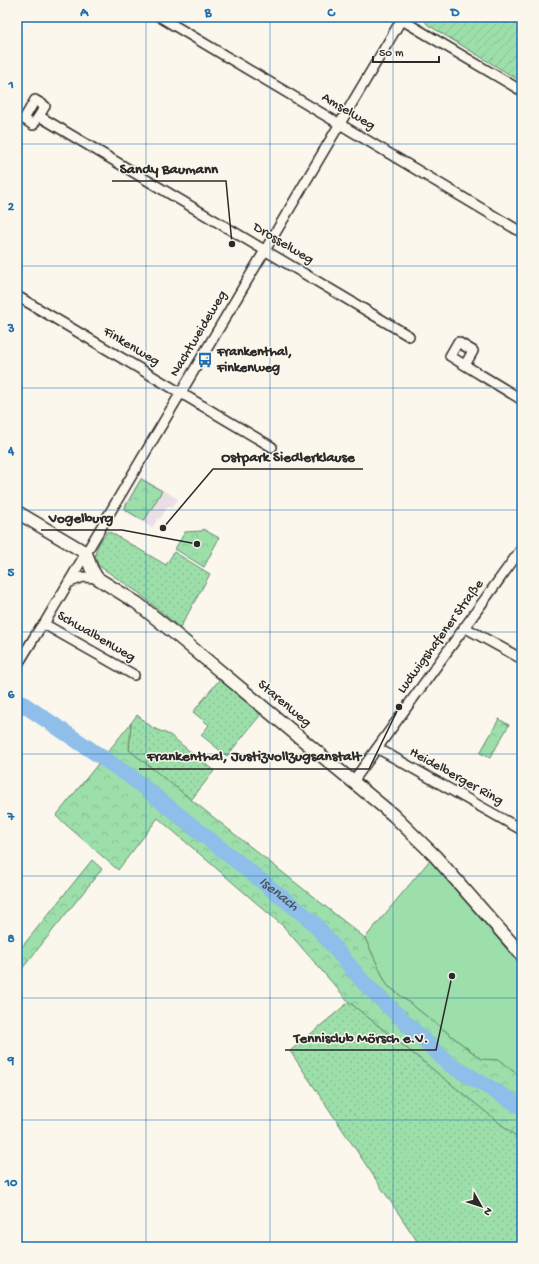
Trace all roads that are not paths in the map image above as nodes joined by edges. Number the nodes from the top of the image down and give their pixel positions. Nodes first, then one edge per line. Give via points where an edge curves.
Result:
1 (160, 17) edge
2 (402, 18) edge
3 (522, 91) edge
4 (39, 116) dead end
5 (340, 124) junction
6 (520, 232) dead end
7 (265, 250) junction
8 (17, 296) edge
9 (409, 336) dead end
10 (464, 365) dead end
11 (180, 393) junction
12 (522, 400) edge
13 (272, 447) dead end
14 (17, 512) edge
15 (522, 548) edge
16 (86, 553) junction
17 (97, 578) junction
18 (68, 583) junction
19 (44, 624) junction
20 (464, 627) junction
21 (522, 660) edge
22 (18, 664) edge
23 (134, 675) dead end
24 (377, 748) junction
25 (354, 780) junction
26 (522, 830) edge
27 (522, 955) edge

1 - 5 street, Amselweg
2 - 3 street
2 - 5 street, Nachtweideweg
4 - 7 street, Drosselweg
5 - 6 street, Amselweg
5 - 7 street, Nachtweideweg
7 - 9 street, Drosselweg
7 - 11 street, Nachtweideweg
8 - 11 street, Finkenweg
10 - 12 street
11 - 13 street, Finkenweg
11 - 16 street, Nachtweideweg
14 - 16 street
15 - 20 street, Ludwigshafener Straße
16 - 17 street
16 - 18 street, Nachtweideweg
17 - 18 street via 83,577
17 - 25 street, Starenweg via 149,612
18 - 19 street, Nachtweideweg
19 - 22 street, Nachtweideweg
19 - 23 street, Schwalbenweg
20 - 21 street
20 - 24 street, Ludwigshafener Straße
24 - 25 street, Ludwigshafener Straße
24 - 26 street, Heidelberger Ring
25 - 27 street, Starenweg via 435,856

